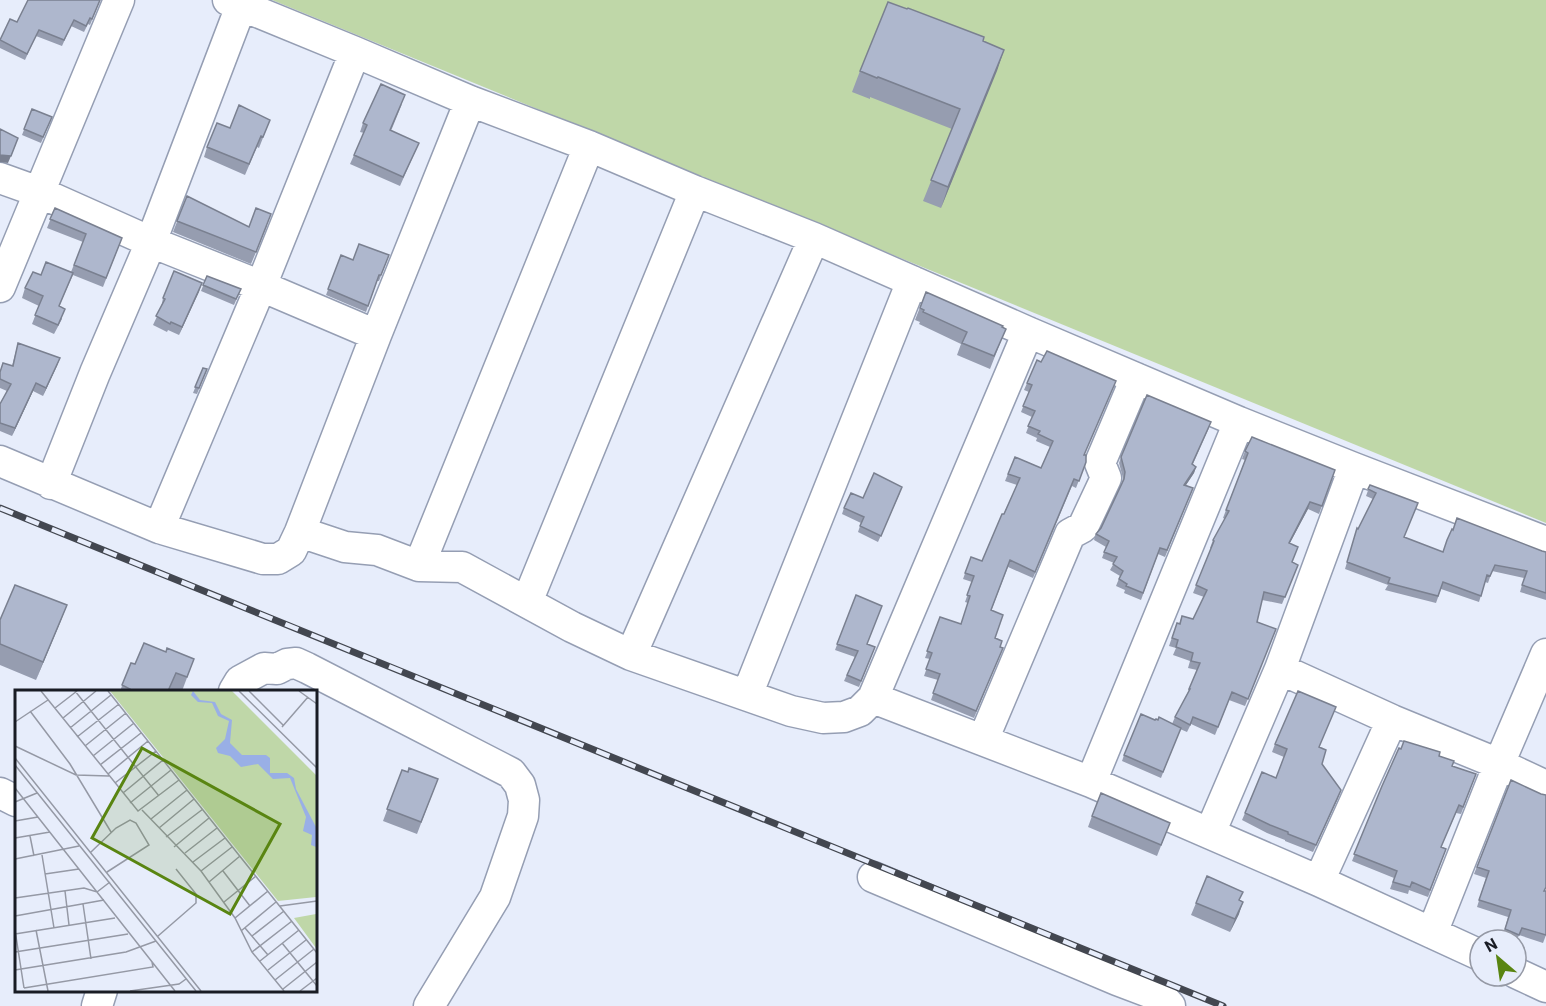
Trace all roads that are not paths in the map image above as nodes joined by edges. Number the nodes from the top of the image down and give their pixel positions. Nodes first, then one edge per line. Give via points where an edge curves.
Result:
1 (119, 0) edge
2 (235, 3) edge
3 (355, 52) junction
4 (470, 101) junction
5 (589, 146) junction
6 (0, 178) edge
7 (695, 191) junction
8 (39, 192) junction
9 (814, 238) junction
10 (151, 242) junction
11 (912, 281) junction
12 (261, 286) junction
13 (0, 287) edge
14 (1028, 332) junction
15 (376, 335) junction
16 (1136, 378) junction
17 (1239, 422) junction
18 (0, 461) edge
19 (1354, 468) junction
20 (51, 484) junction
21 (159, 528) junction
22 (300, 532) junction
23 (1546, 542) edge
24 (419, 566) junction
25 (526, 602) junction
26 (1546, 654) edge
27 (631, 655) junction
28 (1280, 669) junction
29 (235, 690) edge
30 (747, 695) junction
31 (873, 698) junction
32 (1392, 720) junction
33 (982, 740) junction
34 (1499, 764) junction
35 (1091, 782) junction
36 (1546, 786) edge
37 (0, 793) edge
38 (15, 800) edge
39 (1210, 833) junction
40 (873, 877) dead end
41 (1319, 881) junction
42 (1432, 933) junction
43 (1468, 950) edge
44 (1528, 978) edge
45 (1546, 987) edge
46 (102, 991) edge
47 (97, 1006) edge
48 (429, 1006) edge
49 (1170, 1006) edge

1 - 8 street
2 - 3 street
2 - 10 street
3 - 4 street
3 - 12 street
4 - 5 street
4 - 15 street
5 - 7 street
5 - 24 street
6 - 8 street
7 - 9 street
7 - 25 street
8 - 10 street
8 - 13 street
9 - 11 street
9 - 27 street
10 - 12 street
10 - 20 street
11 - 14 street
11 - 30 street
12 - 15 street
12 - 21 street
14 - 16 street
14 - 31 street
15 - 22 street
16 - 17 street
16 - 33 street via 1100,463 1106,478 1083,527 1070,534
17 - 19 street
17 - 35 street
18 - 20 street
19 - 23 street
19 - 28 street
20 - 21 street
21 - 22 street via 263,559 278,559 291,551
22 - 24 street via 345,547 377,550
24 - 25 street via 462,567
25 - 27 street
26 - 34 street
27 - 30 street
28 - 32 street
28 - 39 street
29 - 48 street via 240,681 264,668 296,663 511,773 520,785 523,816 495,897
30 - 31 street via 824,718 860,711
31 - 33 street
32 - 34 street
32 - 41 street
33 - 35 street
34 - 36 street
34 - 42 street
35 - 39 street
37 - 38 street
39 - 41 street
40 - 49 street via 1162,997
41 - 42 street
42 - 43 street
44 - 45 street
46 - 47 street

